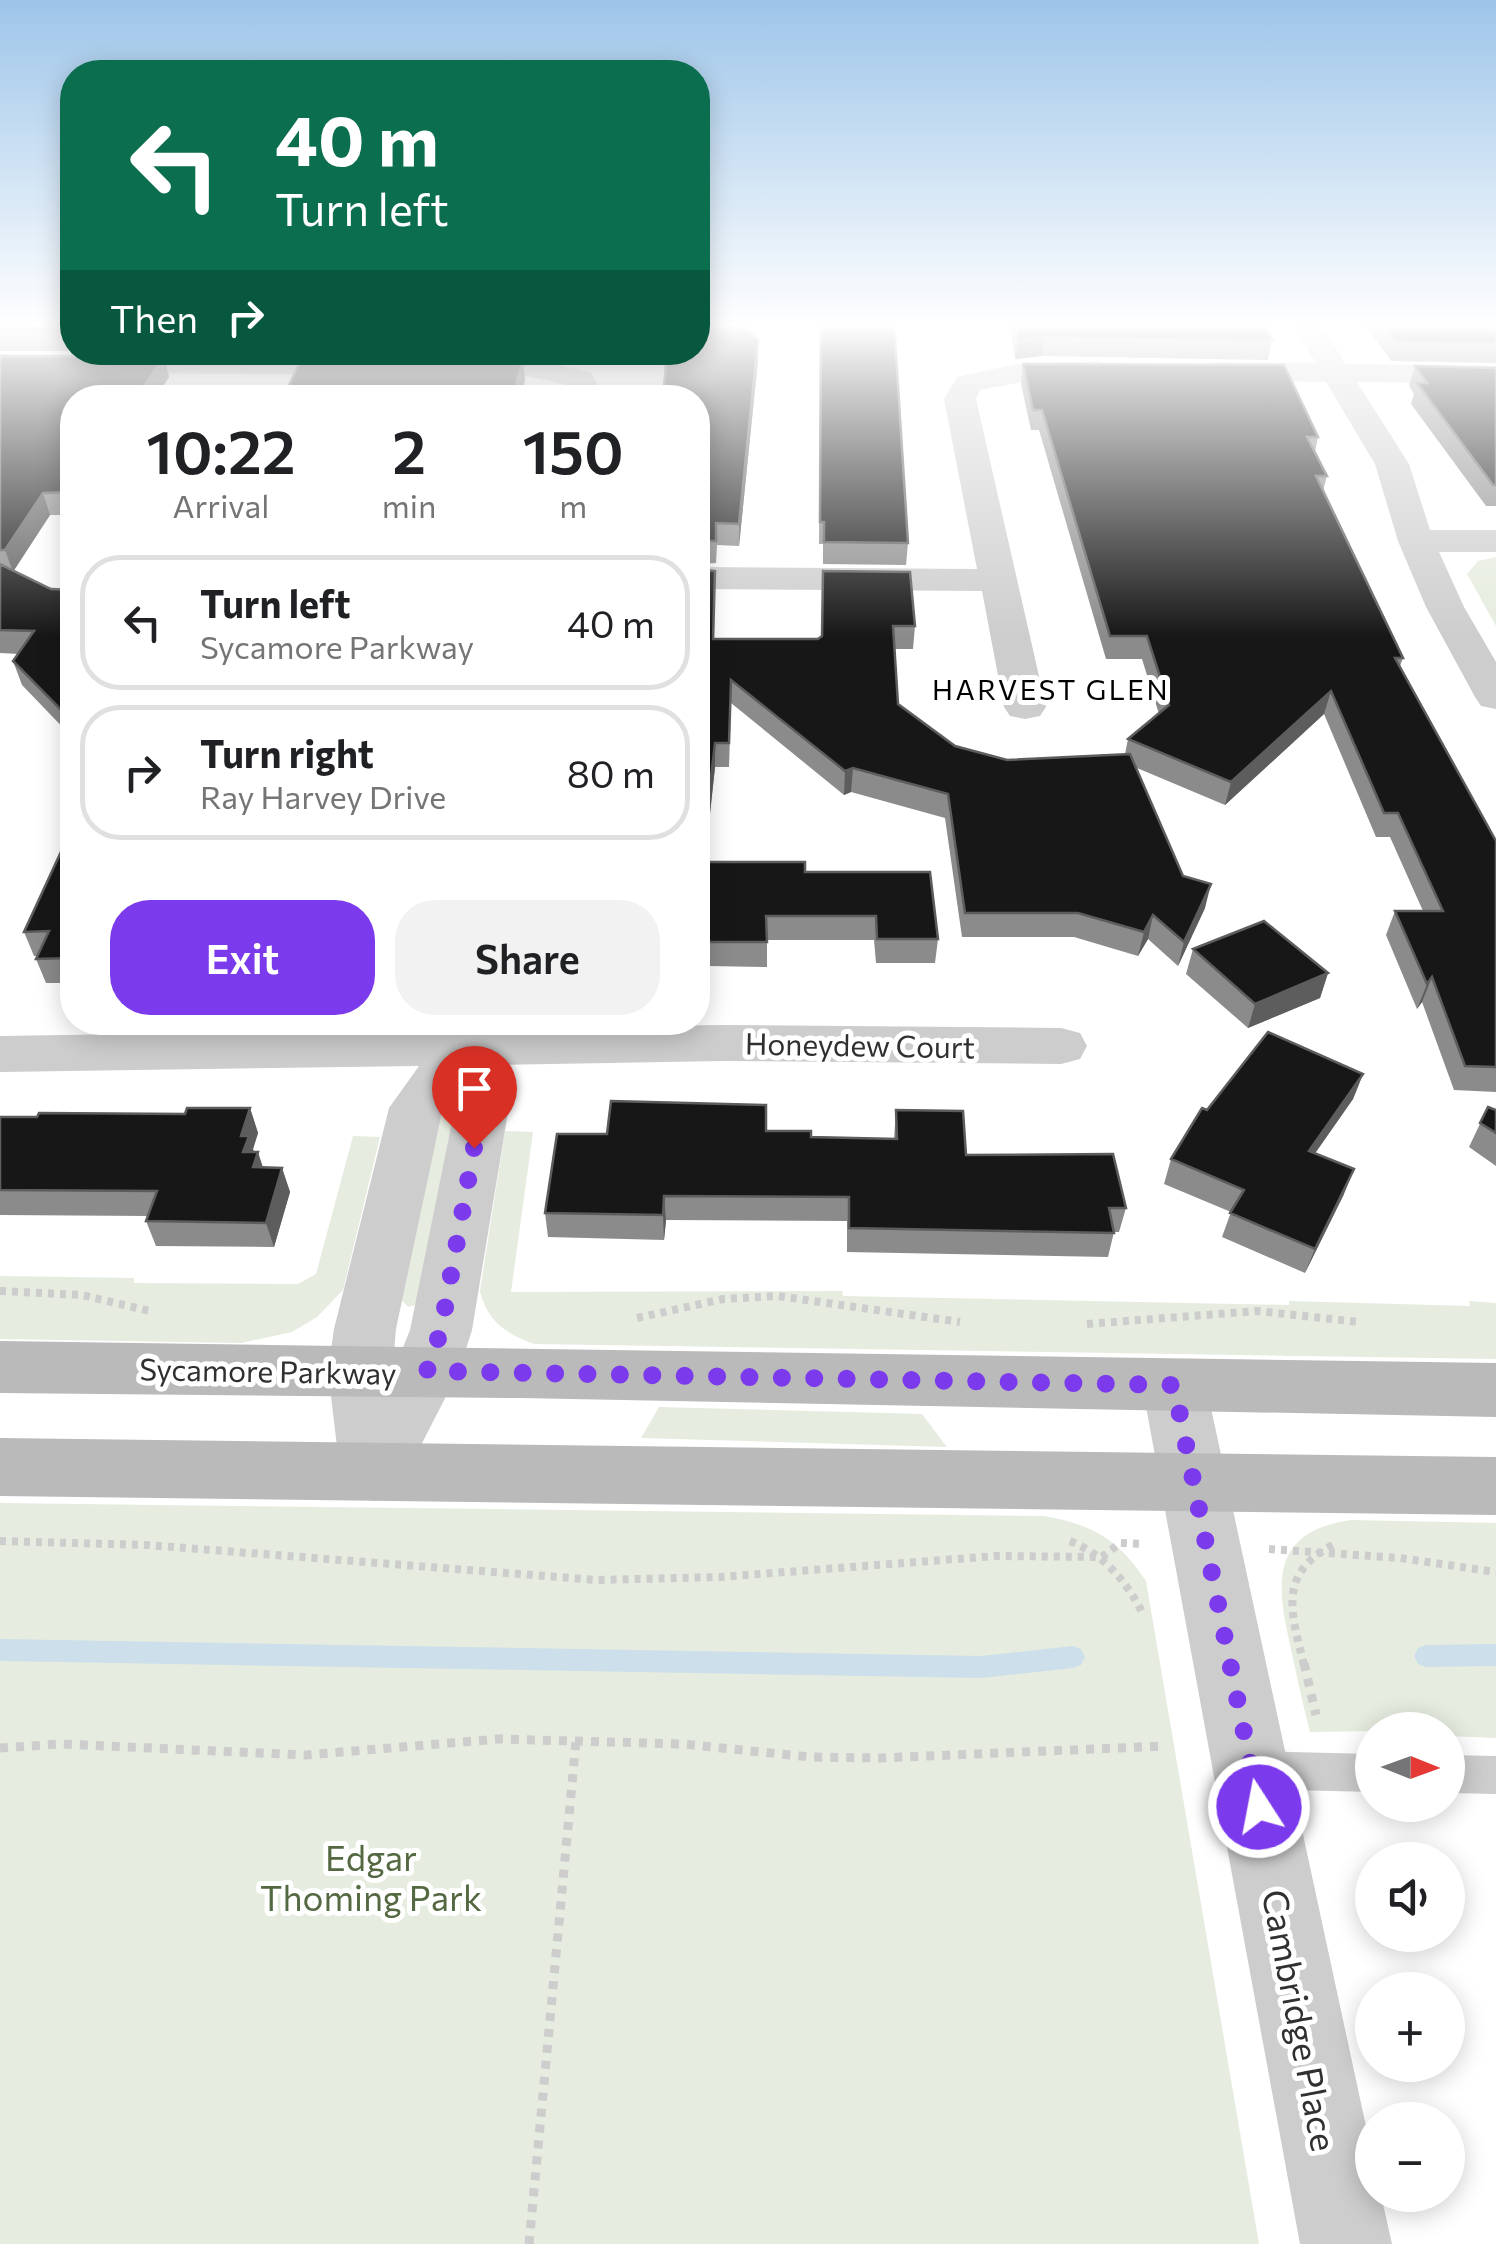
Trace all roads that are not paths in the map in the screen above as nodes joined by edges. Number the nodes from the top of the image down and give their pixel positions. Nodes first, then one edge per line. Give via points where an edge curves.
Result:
1 (966, 428) edge
2 (1369, 428) edge
3 (1416, 541) junction
4 (1496, 541) edge
5 (710, 578) edge
6 (998, 580) junction
7 (1496, 697) edge
8 (1025, 707) dead end
9 (466, 1035) edge
10 (1061, 1046) dead end
11 (0, 1054) edge
12 (0, 1367) edge
13 (360, 1371) junction
14 (427, 1371) junction
15 (1174, 1385) junction
16 (1496, 1390) edge
17 (0, 1468) edge
18 (373, 1472) junction
19 (1193, 1483) junction
20 (1496, 1486) edge
21 (1252, 1770) junction
22 (1355, 1772) edge
23 (1465, 1774) edge
24 (1496, 1775) edge
25 (1346, 2244) edge

1 - 6 street
2 - 3 street via 1392,464
3 - 4 street
3 - 7 street
5 - 6 street
6 - 8 street
9 - 10 street, Honeydew Court
9 - 11 street, Honeydew Court
9 - 13 street via 416,1108
9 - 14 street via 480,1112 441,1330
12 - 13 main road, Sycamore Parkway
13 - 14 main road, Sycamore Parkway
13 - 18 street
14 - 15 main road, Sycamore Parkway
14 - 18 street
15 - 16 main road, Sycamore Parkway
15 - 19 street, Cambridge Place
17 - 18 main road
18 - 19 main road
19 - 20 main road
19 - 21 street, Cambridge Place
21 - 22 lane
21 - 25 street, Cambridge Place
23 - 24 lane

